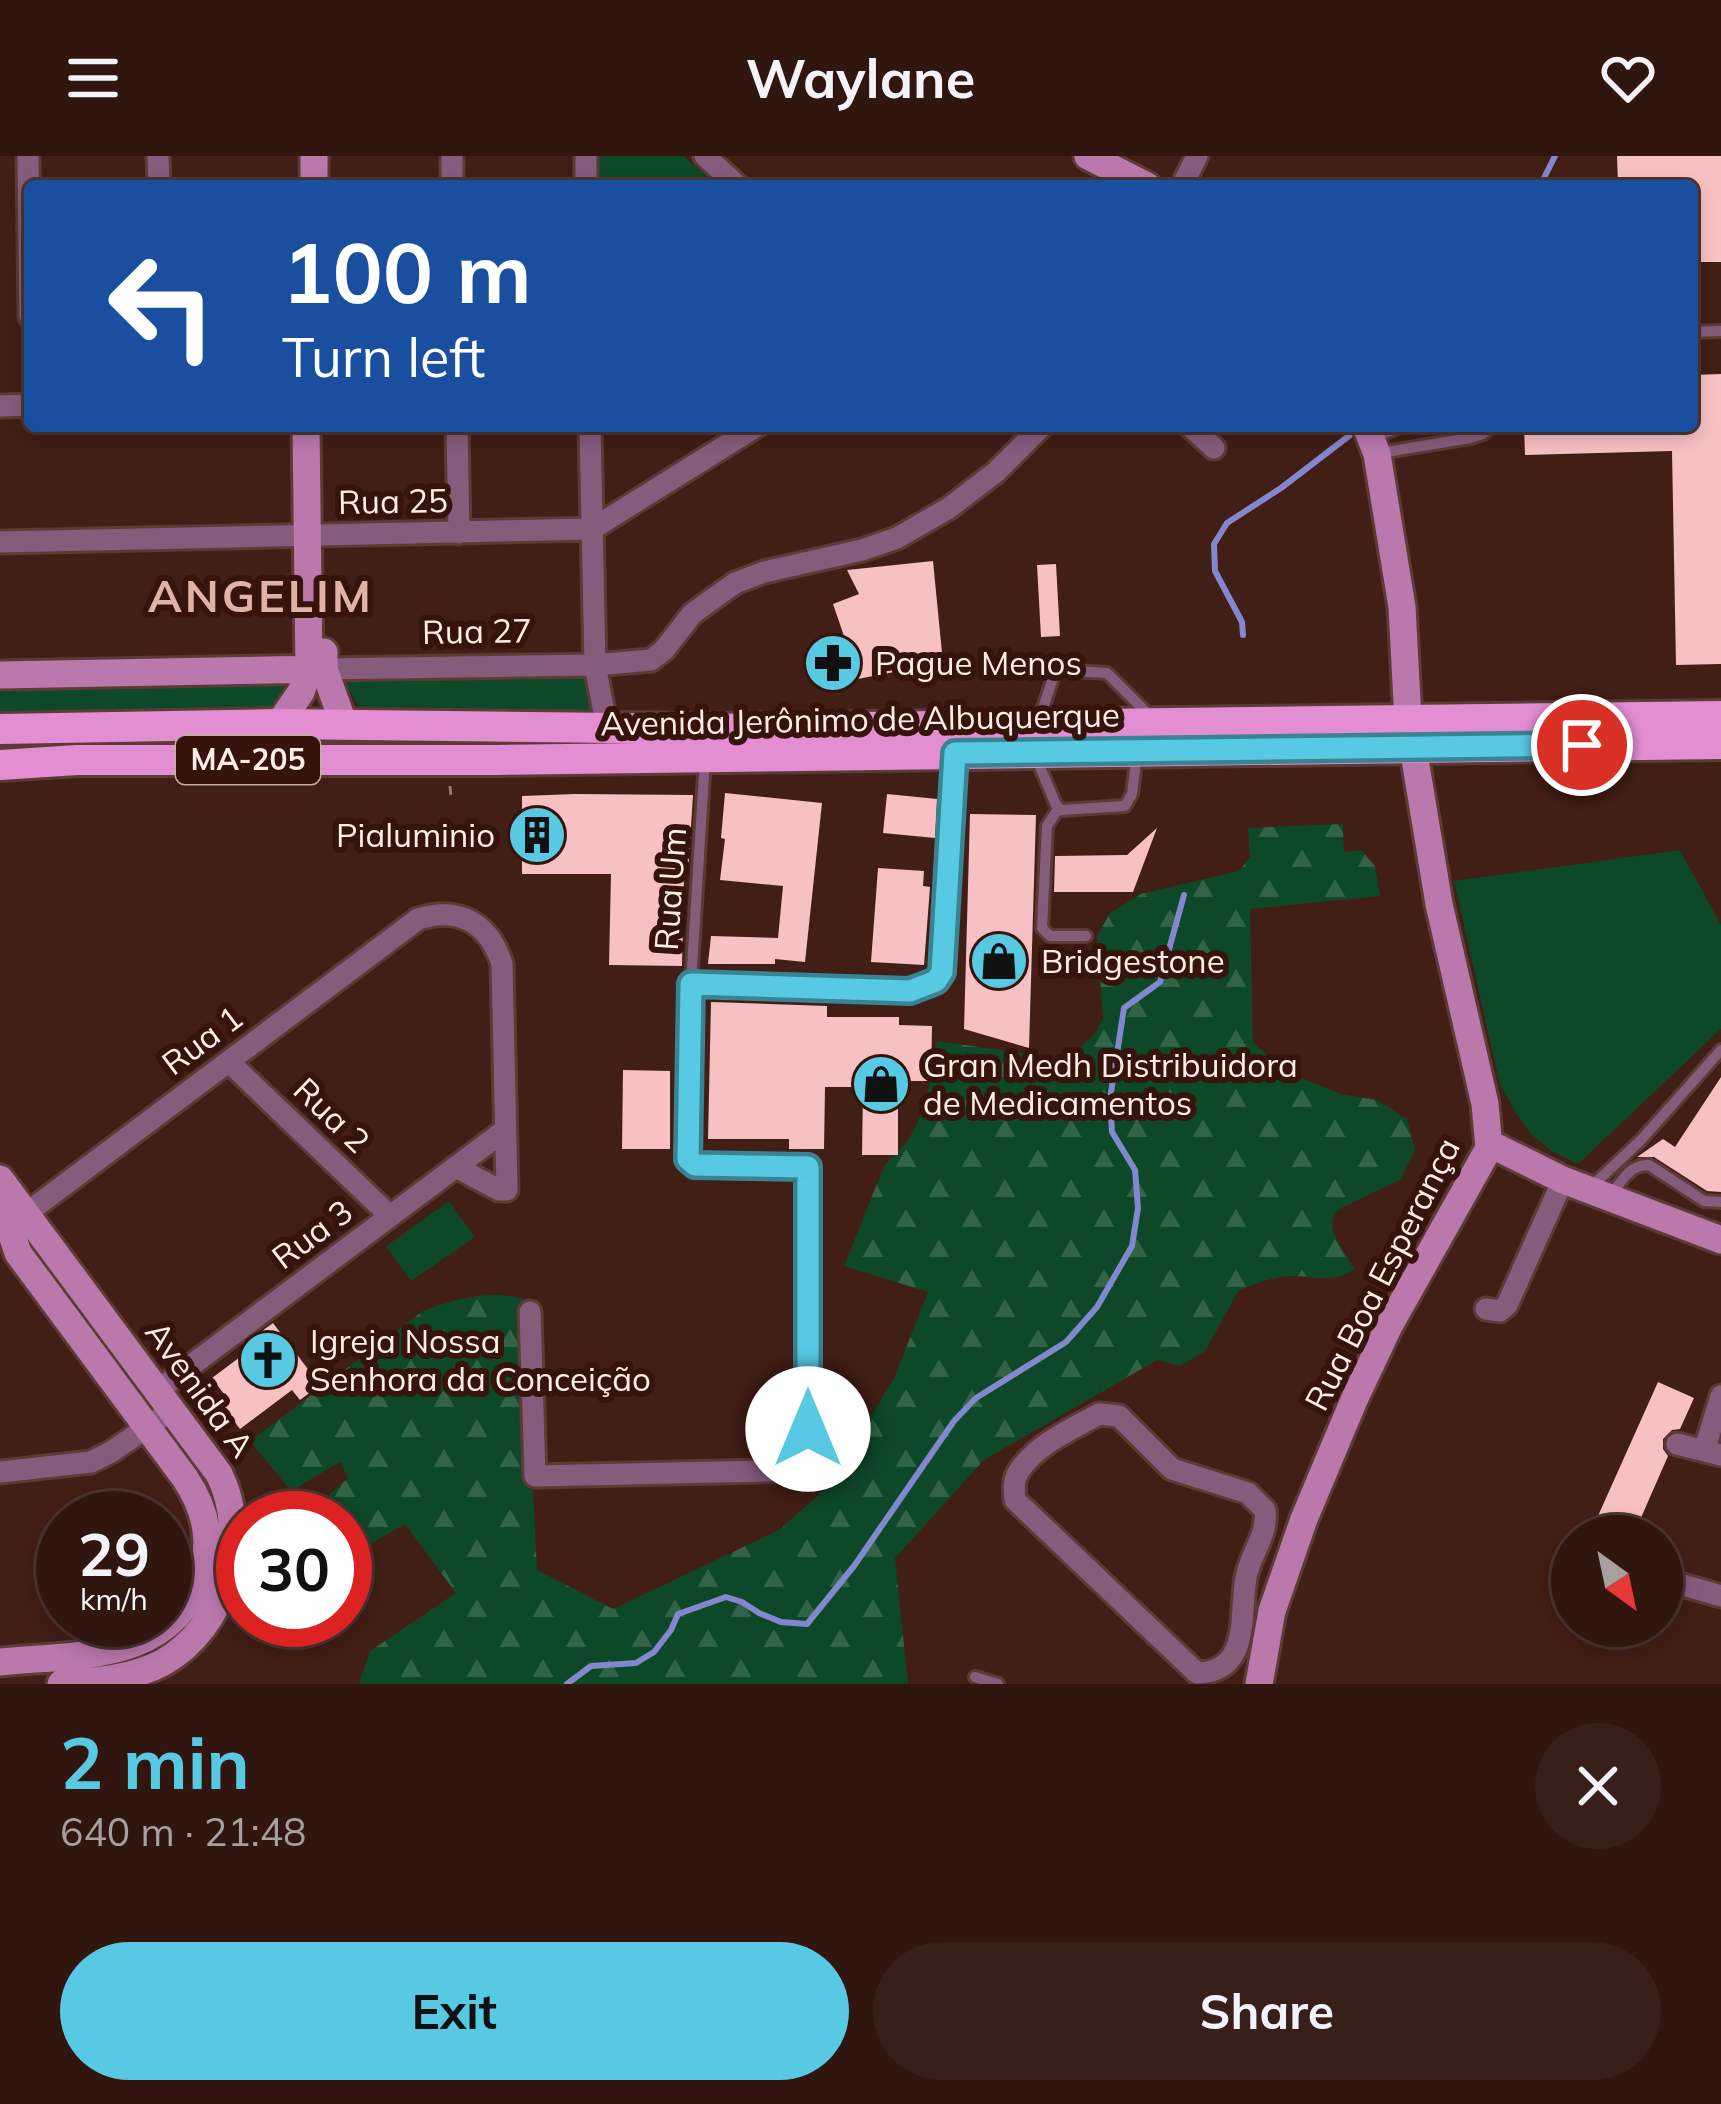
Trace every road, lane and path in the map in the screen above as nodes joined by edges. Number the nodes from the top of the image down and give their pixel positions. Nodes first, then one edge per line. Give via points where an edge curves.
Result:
1 (705, 156) edge
2 (1088, 156) edge
3 (731, 180) edge
4 (1135, 180) edge
5 (305, 432) edge
6 (318, 432) edge
7 (457, 432) edge
8 (590, 432) edge
9 (747, 432) edge
10 (1036, 432) edge
11 (1197, 432) edge
12 (1485, 432) edge
13 (1371, 438) edge
14 (1214, 448) dead end
15 (592, 529) junction
16 (459, 533) junction
17 (314, 536) junction
18 (0, 542) edge
19 (595, 665) junction
20 (316, 670) junction
21 (0, 675) edge
22 (1721, 716) edge
23 (1156, 723) junction
24 (279, 724) junction
25 (344, 725) junction
26 (607, 728) junction
27 (0, 729) edge
28 (1411, 733) junction
29 (1035, 738) junction
30 (1721, 744) edge
31 (1137, 751) junction
32 (955, 753) junction
33 (705, 757) junction
34 (77, 760) junction
35 (0, 765) edge
36 (1058, 808) junction
37 (1086, 936) dead end
38 (691, 984) junction
39 (1721, 1051) edge
40 (229, 1062) junction
41 (505, 1130) junction
42 (1490, 1144) junction
43 (695, 1165) joint
44 (456, 1166) junction
45 (3, 1183) edge
46 (1586, 1189) junction
47 (1721, 1202) edge
48 (390, 1216) junction
49 (12, 1224) edge
50 (1721, 1240) edge
51 (1486, 1309) dead end
52 (530, 1312) dead end
53 (1721, 1396) edge
54 (165, 1401) junction
55 (148, 1427) junction
56 (1677, 1444) dead end
57 (1713, 1453) edge
58 (0, 1472) edge
59 (1683, 1585) edge
60 (1721, 1596) edge
61 (1257, 1601) junction
62 (0, 1662) edge
63 (975, 1677) dead end
64 (74, 1683) edge
65 (998, 1684) edge
66 (1259, 1684) edge

1 - 3 street
2 - 4 street
5 - 17 street
6 - 17 street
7 - 16 street
8 - 15 street
9 - 15 street
10 - 19 street, Rua 27 via 949,508 897,538 735,583 692,614 658,657
11 - 14 street
12 - 13 lane
13 - 28 street, Rua Boa Esperança via 1402,607
15 - 16 street, Rua 25
15 - 19 street
16 - 17 street, Rua 25
17 - 18 street, Rua 25
17 - 20 street
19 - 20 street, Rua 27
19 - 26 street
20 - 21 street, Rua 27
20 - 24 street
20 - 25 street
22 - 28 main road, Avenida Jerônimo de Albuquerque / MA-205
23 - 28 main road, Avenida Jerônimo de Albuquerque / MA-205
23 - 29 main road, Avenida Jerônimo de Albuquerque / MA-205
23 - 29 lane via 1109,674 1060,670
24 - 25 main road, Avenida Jerônimo de Albuquerque / MA-205
24 - 27 main road, Avenida Jerônimo de Albuquerque / MA-205
25 - 26 main road, Avenida Jerônimo de Albuquerque / MA-205
25 - 34 main road via 323,743 131,749
26 - 29 main road, Avenida Jerônimo de Albuquerque / MA-205
28 - 30 main road, Avenida Jerônimo de Albuquerque / MA-205
28 - 31 main road, Avenida Jerônimo de Albuquerque / MA-205
28 - 42 street, Rua Boa Esperança
29 - 31 main road, Avenida Jerônimo de Albuquerque / MA-205
29 - 32 main road, Avenida Jerônimo de Albuquerque / MA-205
29 - 36 lane
31 - 36 lane via 1125,806
32 - 33 main road, Avenida Jerônimo de Albuquerque / MA-205
32 - 38 street via 936,981 910,991
33 - 34 main road, Avenida Jerônimo de Albuquerque / MA-205
33 - 38 lane, Rua Um
34 - 35 main road, Avenida Jerônimo de Albuquerque / MA-205
36 - 37 lane via 1047,826 1042,928 1050,936
38 - 43 lane, Rua Um via 686,1154
39 - 46 lane
40 - 41 street, Rua 1 via 418,919 466,919 502,964
40 - 48 street, Rua 2
40 - 49 street, Rua 1
41 - 44 street, Rua 3
41 - 44 street via 507,1190
42 - 46 street
42 - 61 street, Rua Boa Esperança via 1389,1326 1304,1519
43 - 52 street via 808,1167 808,1470 536,1476
44 - 48 street, Rua 3
45 - 49 street, Avenida A
46 - 47 lane via 1642,1165 1704,1201
46 - 50 street
46 - 51 street via 1507,1305
48 - 54 street, Rua 3
49 - 54 street, Avenida A
49 - 55 street, Avenida A via 18,1253
53 - 57 street
54 - 55 street, Rua 3
54 - 64 street, Avenida A via 227,1490 230,1570 210,1616 178,1653 130,1675
55 - 58 street, Rua 3 via 91,1462
55 - 62 street, Avenida A via 196,1495 206,1524 206,1561 190,1601 168,1626 128,1647
56 - 57 street
59 - 60 street
61 - 61 street via 1225,1663 1197,1673 1015,1500 1017,1472 1049,1442 1099,1414 1119,1416 1172,1469 1248,1493 1265,1510 1267,1526 1247,1574
61 - 66 street, Rua Boa Esperança
63 - 65 lane

